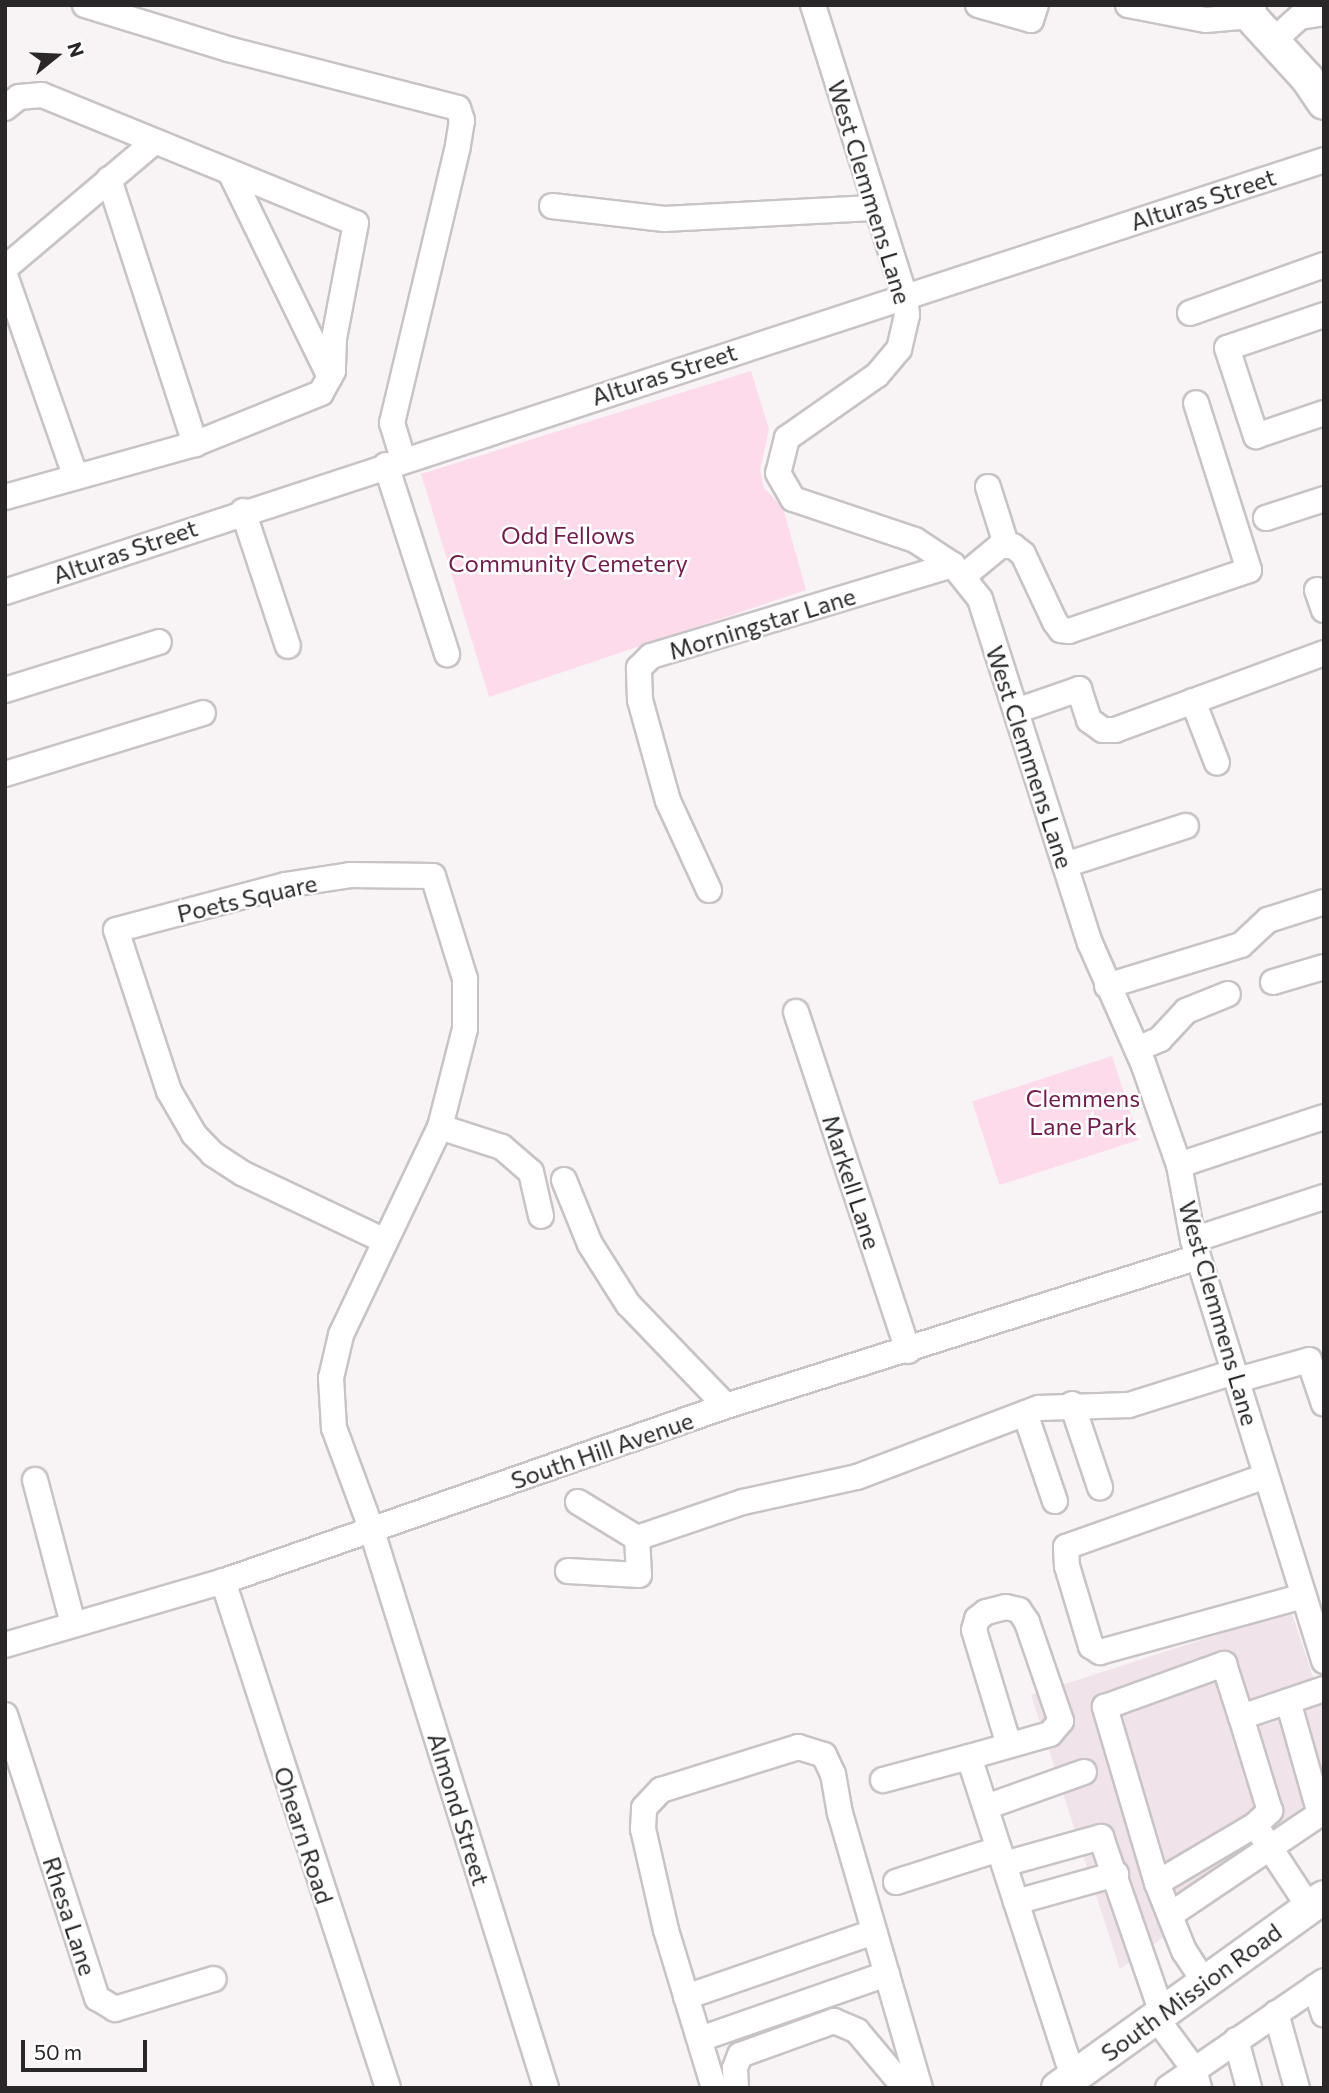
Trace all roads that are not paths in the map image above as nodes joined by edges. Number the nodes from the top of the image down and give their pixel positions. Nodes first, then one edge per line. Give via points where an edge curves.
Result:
1 (85, 5) edge
2 (813, 5) edge
3 (978, 5) edge
4 (1036, 5) edge
5 (1128, 5) edge
6 (1248, 9) edge
7 (1324, 13) edge
8 (1273, 41) junction
9 (1324, 103) edge
10 (5, 108) edge
11 (154, 142) junction
12 (1324, 160) edge
13 (230, 172) junction
14 (109, 179) junction
15 (552, 206) dead end
16 (877, 208) junction
17 (1324, 265) edge
18 (5, 268) edge
19 (5, 275) edge
20 (905, 296) junction
21 (1190, 313) dead end
22 (1324, 315) edge
23 (330, 377) junction
24 (1196, 404) dead end
25 (1324, 413) edge
26 (195, 444) junction
27 (395, 462) junction
28 (75, 475) junction
29 (988, 487) dead end
30 (5, 497) edge
31 (1324, 499) edge
32 (243, 511) junction
33 (1266, 518) dead end
34 (1006, 544) junction
35 (959, 570) junction
36 (5, 592) edge
37 (159, 642) dead end
38 (288, 646) dead end
39 (1324, 653) edge
40 (447, 654) dead end
41 (5, 690) edge
42 (1193, 701) junction
43 (1016, 711) junction
44 (203, 713) dead end
45 (1217, 763) dead end
46 (5, 774) edge
47 (1186, 826) dead end
48 (1065, 866) junction
49 (709, 890) dead end
50 (1324, 902) edge
51 (1324, 967) edge
52 (1273, 982) dead end
53 (1107, 986) junction
54 (1228, 994) dead end
55 (796, 1012) dead end
56 (1137, 1049) junction
57 (1324, 1117) edge
58 (440, 1127) junction
59 (1179, 1165) junction
60 (564, 1180) dead end
61 (1324, 1197) edge
62 (541, 1216) dead end
63 (385, 1241) junction
64 (1196, 1249) junction
65 (908, 1351) junction
66 (1235, 1376) junction
67 (1072, 1404) junction
68 (1324, 1404) edge
69 (726, 1406) junction
70 (1025, 1413) junction
71 (1266, 1476) junction
72 (35, 1480) dead end
73 (1100, 1487) dead end
74 (1055, 1501) dead end
75 (578, 1502) dead end
76 (372, 1531) junction
77 (637, 1538) junction
78 (568, 1571) dead end
79 (223, 1581) junction
80 (1312, 1604) edge
81 (74, 1624) junction
82 (5, 1645) edge
83 (1323, 1654) edge
84 (1324, 1689) edge
85 (1288, 1701) junction
86 (5, 1715) edge
87 (1241, 1717) junction
88 (1009, 1745) junction
89 (969, 1757) junction
90 (1084, 1772) dead end
91 (883, 1780) dead end
92 (984, 1802) junction
93 (1255, 1825) junction
94 (1270, 1849) junction
95 (1002, 1857) junction
96 (1116, 1874) junction
97 (896, 1882) dead end
98 (1157, 1883) junction
99 (1017, 1902) junction
100 (1317, 1902) edge
101 (1170, 1915) junction
102 (874, 1932) junction
103 (887, 1974) junction
104 (214, 1979) dead end
105 (1205, 1983) junction
106 (1320, 1984) edge
107 (686, 1997) junction
108 (1276, 2013) junction
109 (1324, 2015) edge
110 (1159, 2016) junction
111 (700, 2039) junction
112 (1236, 2040) junction
113 (1197, 2078) edge
114 (1066, 2083) edge
115 (905, 2086) edge
116 (388, 2088) edge
117 (547, 2088) edge
118 (714, 2088) edge
119 (736, 2088) edge
120 (1168, 2088) edge
121 (1249, 2088) edge
122 (1297, 2088) edge

1 - 27 street via 228,49 458,108 462,120 450,186 392,423
2 - 16 street, West Clemmens Lane
3 - 4 street via 1031,20
5 - 6 street via 1206,20
6 - 8 main road
7 - 8 street via 1300,17
8 - 9 main road
10 - 11 street via 19,97 42,95
11 - 13 street
11 - 14 street
12 - 20 street, Alturas Street
13 - 23 street
13 - 23 street via 356,223
14 - 18 street
14 - 26 street
15 - 16 street via 664,219
16 - 20 street, West Clemmens Lane
17 - 21 street
19 - 28 street
20 - 27 street, Alturas Street
20 - 35 street, West Clemmens Lane via 907,315 899,349 877,375 788,438 778,473 793,499 915,540
22 - 25 street via 1227,348 1256,436
23 - 26 street via 321,393
24 - 34 street via 1249,570 1061,631 1023,554
26 - 28 street
27 - 32 street, Alturas Street
27 - 40 street
28 - 30 street
29 - 34 street
31 - 33 street
32 - 36 street, Alturas Street
32 - 38 street
34 - 35 street
35 - 43 street, West Clemmens Lane via 980,598
35 - 49 street, Morningstar Lane via 650,656 639,668 640,700 668,800
37 - 41 street
39 - 42 street
42 - 43 street via 1115,730 1103,730 1089,720 1079,689
42 - 45 street
43 - 48 street, West Clemmens Lane
44 - 46 street
47 - 48 street
48 - 53 street, West Clemmens Lane
50 - 53 street via 1268,920 1241,945
51 - 52 street
53 - 56 street, West Clemmens Lane
54 - 56 street via 1186,1010 1160,1039
55 - 65 street, Markell Lane
56 - 59 street, West Clemmens Lane
57 - 59 street
58 - 62 street via 502,1147 512,1155 531,1172
58 - 63 street, Poets Square
58 - 63 street, Poets Square via 465,1029 465,979 433,876 350,875 285,885 116,930 169,1091 194,1133 213,1154 242,1173
59 - 64 street, West Clemmens Lane
60 - 69 street via 590,1244 628,1304
61 - 64 street, South Hill Avenue
63 - 76 street, Poets Square via 341,1335 331,1378 334,1428
64 - 65 street, South Hill Avenue
64 - 66 street, West Clemmens Lane
65 - 69 street, South Hill Avenue
66 - 67 street via 1129,1405
66 - 68 street via 1309,1360
66 - 71 street, West Clemmens Lane
67 - 70 street
67 - 73 street
69 - 76 street, South Hill Avenue
70 - 74 street
70 - 77 street via 857,1477 743,1502
71 - 80 street, West Clemmens Lane
71 - 80 street via 1066,1547 1067,1566 1091,1646 1100,1652
72 - 81 street
75 - 77 street
76 - 79 street, South Hill Avenue
76 - 117 street, Almond Street
77 - 78 street via 639,1575
79 - 81 street, South Hill Avenue
79 - 116 street, Ohearn Road
80 - 83 street, West Clemmens Lane
81 - 82 street, South Hill Avenue
84 - 85 street
85 - 87 street
85 - 94 street via 1321,1814
86 - 104 street, Rhesa Lane via 97,1998 115,2009
87 - 93 street via 1270,1811
87 - 98 street via 1224,1664 1105,1707
88 - 88 street via 1050,1734 1061,1721 1027,1622 1019,1610 1006,1607 986,1612 974,1629
88 - 89 street
89 - 91 street
89 - 92 street
90 - 92 street
92 - 95 street
93 - 94 street
93 - 98 street
94 - 100 street
94 - 101 street
95 - 96 street via 1101,1837
95 - 97 street
95 - 99 street
96 - 99 street
96 - 110 street
98 - 101 street
99 - 114 street
100 - 105 main road, South Mission Road
101 - 105 street via 1184,1951
102 - 103 street
102 - 107 street
102 - 107 street via 824,1755 798,1747 661,1790 644,1808 643,1829
103 - 111 street
103 - 115 street
105 - 110 main road, South Mission Road
106 - 108 street
106 - 109 street
107 - 111 street
108 - 112 street
108 - 122 street
110 - 113 street
110 - 114 main road, South Mission Road
111 - 118 street
112 - 113 street
112 - 121 street
113 - 120 street
115 - 119 street via 857,2031 834,2021 740,2055

